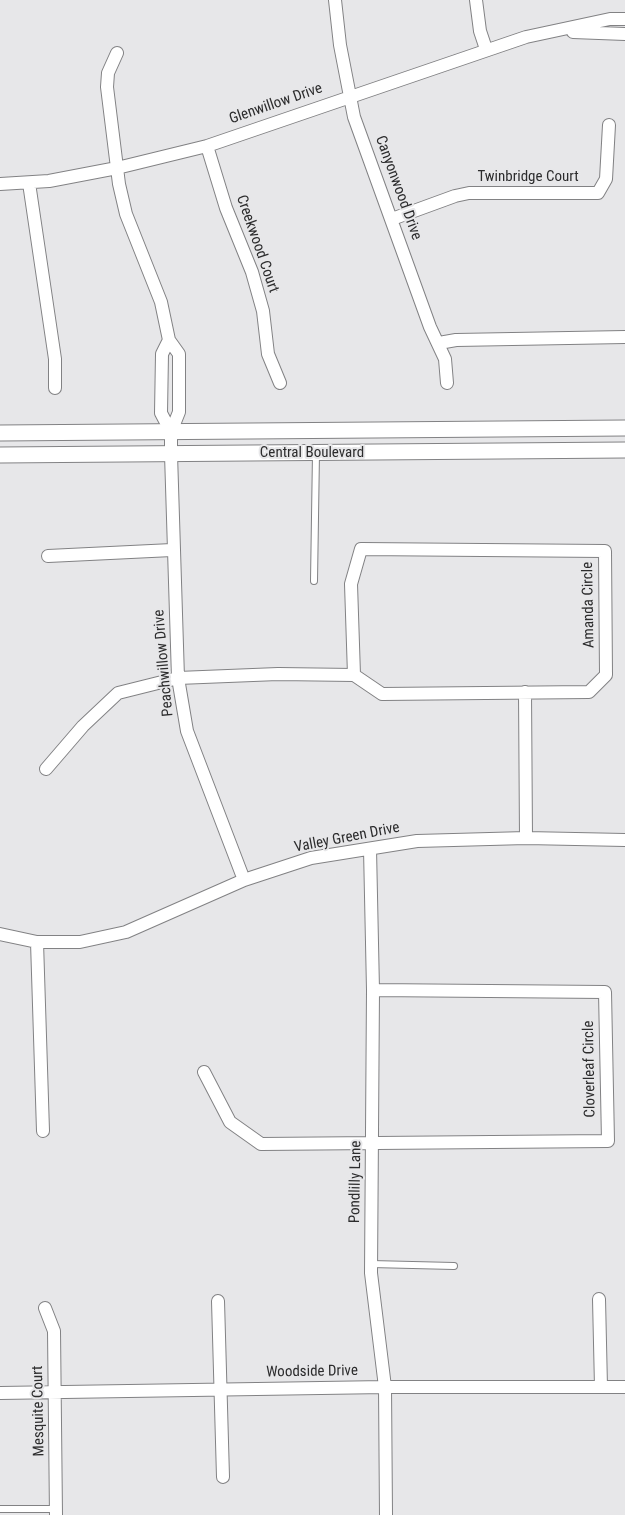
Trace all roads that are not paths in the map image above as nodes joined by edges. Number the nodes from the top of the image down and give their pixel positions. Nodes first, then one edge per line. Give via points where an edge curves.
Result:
1 (335, 0) edge
2 (476, 0) edge
3 (625, 19) edge
4 (558, 32) junction
5 (625, 34) edge
6 (486, 49) junction
7 (117, 53) dead end
8 (350, 96) junction
9 (609, 125) dead end
10 (207, 146) junction
11 (117, 168) junction
12 (29, 183) junction
13 (0, 184) edge
14 (392, 219) junction
15 (625, 337) edge
16 (169, 340) junction
17 (439, 343) junction
18 (280, 382) dead end
19 (447, 382) dead end
20 (55, 388) dead end
21 (625, 428) edge
22 (171, 432) junction
23 (0, 433) edge
24 (625, 450) edge
25 (316, 453) junction
26 (170, 454) junction
27 (0, 455) edge
28 (172, 550) junction
29 (48, 556) dead end
30 (314, 581) dead end
31 (354, 675) junction
32 (178, 678) junction
33 (524, 692) junction
34 (46, 769) dead end
35 (526, 838) junction
36 (625, 840) edge
37 (370, 849) junction
38 (244, 880) junction
39 (0, 934) edge
40 (37, 942) junction
41 (373, 990) junction
42 (204, 1072) dead end
43 (43, 1131) dead end
44 (372, 1141) junction
45 (371, 1264) junction
46 (454, 1266) dead end
47 (599, 1299) dead end
48 (218, 1302) dead end
49 (45, 1308) dead end
50 (385, 1387) junction
51 (625, 1387) edge
52 (601, 1388) junction
53 (220, 1389) junction
54 (55, 1392) junction
55 (0, 1393) edge
56 (223, 1477) dead end
57 (0, 1509) edge
58 (56, 1512) edge
59 (386, 1515) edge

1 - 8 street, Canyonwood Drive
2 - 6 street
3 - 4 street, Glenwillow Drive via 610,19
4 - 5 street, Glenwillow Drive
4 - 6 street, Glenwillow Drive
6 - 8 street, Glenwillow Drive
7 - 11 street, Peachwillow Drive via 108,74 107,88
8 - 10 street, Glenwillow Drive
8 - 14 street, Canyonwood Drive via 354,117
9 - 14 street, Twinbridge Court via 606,179 598,193 469,194
10 - 11 street, Glenwillow Drive
10 - 18 street, Creekwood Court via 226,208 252,272 268,354
11 - 12 street, Glenwillow Drive
11 - 16 street, Peachwillow Drive via 126,214 161,302
12 - 13 street, Glenwillow Drive
12 - 20 street via 55,359
14 - 17 street, Canyonwood Drive via 430,327
15 - 17 street
16 - 22 street, Peachwillow Drive via 162,354 161,413
16 - 22 street, Peachwillow Drive via 179,354 179,412
17 - 19 street, Canyonwood Drive via 445,359
21 - 22 street, Central Boulevard
22 - 23 street, Central Boulevard
22 - 26 street, Peachwillow Drive
24 - 25 street, Central Boulevard
25 - 26 street, Central Boulevard
25 - 30 lane
26 - 27 street, Central Boulevard
26 - 28 street, Peachwillow Drive
28 - 29 street
28 - 32 street, Peachwillow Drive
31 - 32 street
31 - 33 street, Amanda Circle via 382,694
31 - 33 street, Amanda Circle via 351,584 361,549 605,551 606,675 589,692
32 - 34 street via 118,693 83,726
32 - 38 street, Peachwillow Drive via 187,731
33 - 35 street
35 - 36 street, Valley Green Drive
35 - 37 street, Valley Green Drive via 417,841
37 - 38 street, Valley Green Drive via 311,858
37 - 41 street, Pondlilly Lane
38 - 40 street, Valley Green Drive via 126,932 80,942
39 - 40 street, Valley Green Drive
40 - 43 street
41 - 44 street, Pondlilly Lane
41 - 44 street, Cloverleaf Circle via 605,992 608,1141
42 - 44 street via 230,1122 261,1144
44 - 45 street, Pondlilly Lane
45 - 46 lane
45 - 50 street, Pondlilly Lane
47 - 52 street
48 - 53 street
49 - 54 street, Mesquite Court via 54,1332
50 - 52 street, Woodside Drive
50 - 53 street, Woodside Drive
50 - 59 street, Pondlilly Lane
51 - 52 street, Woodside Drive
53 - 54 street, Woodside Drive
53 - 56 street
54 - 55 street, Woodside Drive
54 - 58 street, Mesquite Court
57 - 58 lane

